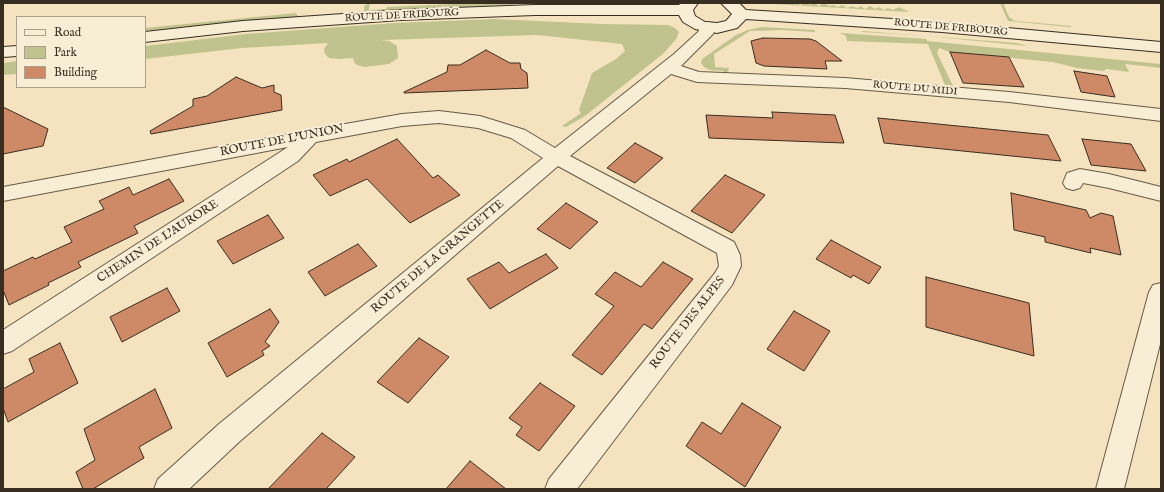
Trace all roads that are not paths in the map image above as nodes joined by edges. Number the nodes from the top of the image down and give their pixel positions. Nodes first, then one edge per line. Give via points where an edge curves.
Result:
1 (687, 7) edge
2 (735, 9) edge
3 (708, 27) junction
4 (146, 37) edge
5 (1161, 47) edge
6 (16, 50) edge
7 (3, 52) edge
8 (669, 67) junction
9 (1161, 115) edge
10 (311, 136) junction
11 (556, 157) junction
12 (1073, 183) dead end
13 (3, 194) edge
14 (1161, 194) edge
15 (1159, 299) edge
16 (3, 343) edge
17 (168, 489) edge
18 (559, 489) edge
19 (1110, 489) edge

1 - 3 street, ROUTE DE FRIBOURG via 688,19
1 - 4 street, ROUTE DE FRIBOURG via 400,15 243,26
2 - 3 street, ROUTE DE FRIBOURG via 739,18 731,25
2 - 5 street, ROUTE DE FRIBOURG
3 - 8 street, ROUTE DE LA GRANGETTE via 705,34
6 - 7 street
8 - 9 street, ROUTE DU MIDI via 697,77 845,83 955,92
8 - 11 street, ROUTE DE LA GRANGETTE
10 - 11 street, ROUTE DE L'UNION via 402,120 439,117 480,122 518,134
10 - 13 street, ROUTE DE L'UNION
10 - 16 street, CHEMIN DE L'AURORE via 291,156
11 - 17 street, ROUTE DE LA GRANGETTE via 229,433
11 - 18 street, ROUTE DES ALPES via 726,248 730,266 724,279
12 - 14 street via 1074,178 1080,176
15 - 19 street

